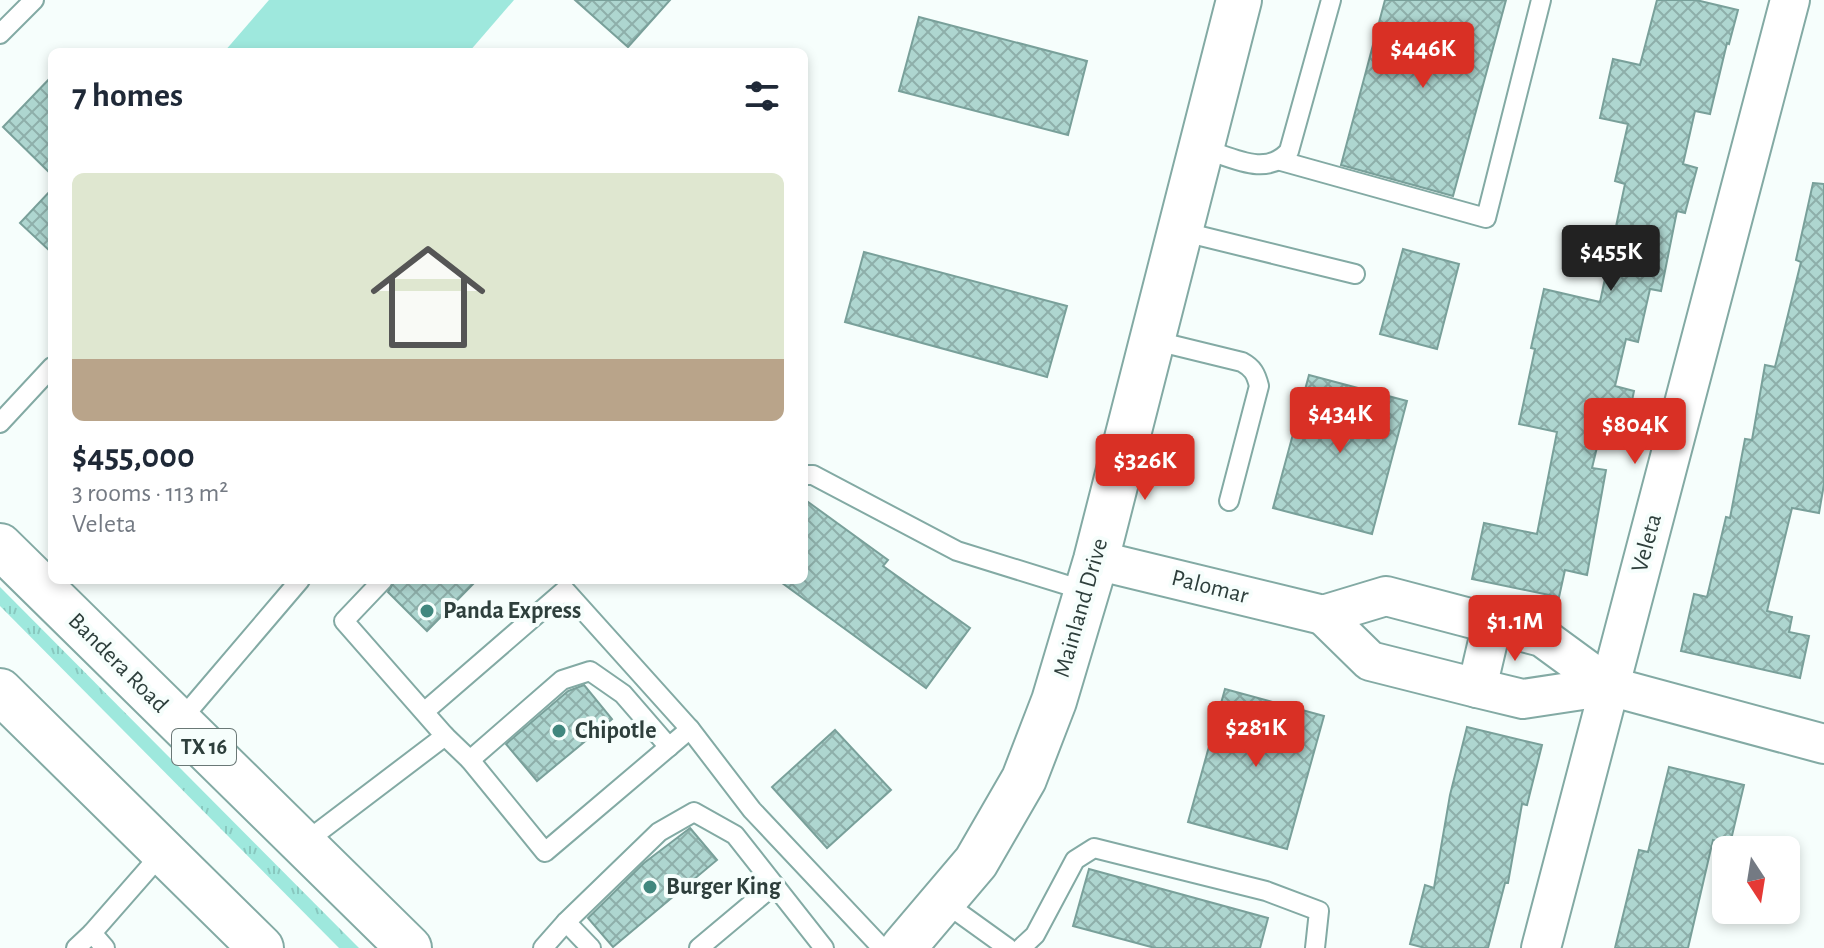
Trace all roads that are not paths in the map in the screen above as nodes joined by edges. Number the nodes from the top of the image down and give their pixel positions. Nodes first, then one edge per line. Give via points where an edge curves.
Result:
1 (34, 0) edge
2 (1239, 0) edge
3 (1331, 0) edge
4 (1541, 0) edge
5 (1790, 0) edge
6 (0, 34) edge
7 (1201, 148) junction
8 (1281, 161) junction
9 (1180, 231) junction
10 (1355, 274) dead end
11 (1152, 340) junction
12 (48, 371) edge
13 (0, 423) edge
14 (808, 475) edge
15 (1229, 501) dead end
16 (0, 546) edge
17 (1091, 575) junction
18 (48, 584) edge
19 (297, 584) edge
20 (379, 584) edge
21 (563, 584) edge
22 (565, 584) edge
23 (1323, 615) junction
24 (1492, 624) junction
25 (1609, 686) junction
26 (1477, 688) junction
27 (0, 691) edge
28 (424, 712) junction
29 (179, 722) junction
30 (690, 729) junction
31 (445, 736) junction
32 (1824, 744) edge
33 (669, 747) junction
34 (470, 760) junction
35 (303, 844) junction
36 (163, 852) junction
37 (774, 885) junction
38 (944, 902) junction
39 (566, 922) junction
40 (92, 933) junction
41 (76, 948) edge
42 (105, 948) edge
43 (261, 948) edge
44 (409, 948) edge
45 (543, 948) edge
46 (591, 948) edge
47 (699, 948) edge
48 (824, 948) edge
49 (882, 948) edge
50 (903, 948) edge
51 (1008, 948) edge
52 (1021, 948) edge
53 (1315, 948) edge
54 (1541, 948) edge

1 - 6 lane
2 - 7 main road, Mainland Drive
3 - 8 lane via 1289,151
4 - 8 lane via 1486,218
5 - 25 street, Veleta
7 - 8 lane via 1265,167
7 - 9 main road, Mainland Drive
9 - 10 lane
9 - 11 main road, Mainland Drive
11 - 15 lane via 1242,362 1256,375 1259,386
11 - 17 main road, Mainland Drive
12 - 13 lane
14 - 17 lane via 957,551
16 - 18 main road, Bandera Road / TX 16
17 - 23 street, Palomar
17 - 38 main road, Mainland Drive via 1054,701 1024,779 976,862
18 - 29 main road, Bandera Road / TX 16
19 - 29 lane
20 - 28 lane via 344,621
21 - 28 lane
22 - 30 lane
23 - 24 street via 1386,596
23 - 26 street via 1370,661
24 - 25 street via 1542,637
24 - 26 street
25 - 26 street via 1523,699
25 - 32 street
25 - 54 street, Veleta
27 - 36 main road
28 - 31 lane
29 - 35 main road, Bandera Road / TX 16
30 - 33 lane
30 - 49 lane via 752,810
31 - 34 lane
31 - 35 lane
33 - 34 lane via 623,694 590,671 562,680
33 - 34 lane via 545,852
35 - 44 main road, Bandera Road / TX 16
36 - 40 lane
36 - 43 main road
37 - 39 lane via 735,835 694,812 659,832
37 - 47 lane
37 - 48 lane
38 - 50 main road, Mainland Drive
38 - 51 lane
39 - 45 lane
39 - 46 lane
40 - 41 lane
40 - 42 lane
52 - 53 lane via 1035,935 1075,860 1094,848 1266,891 1319,911

